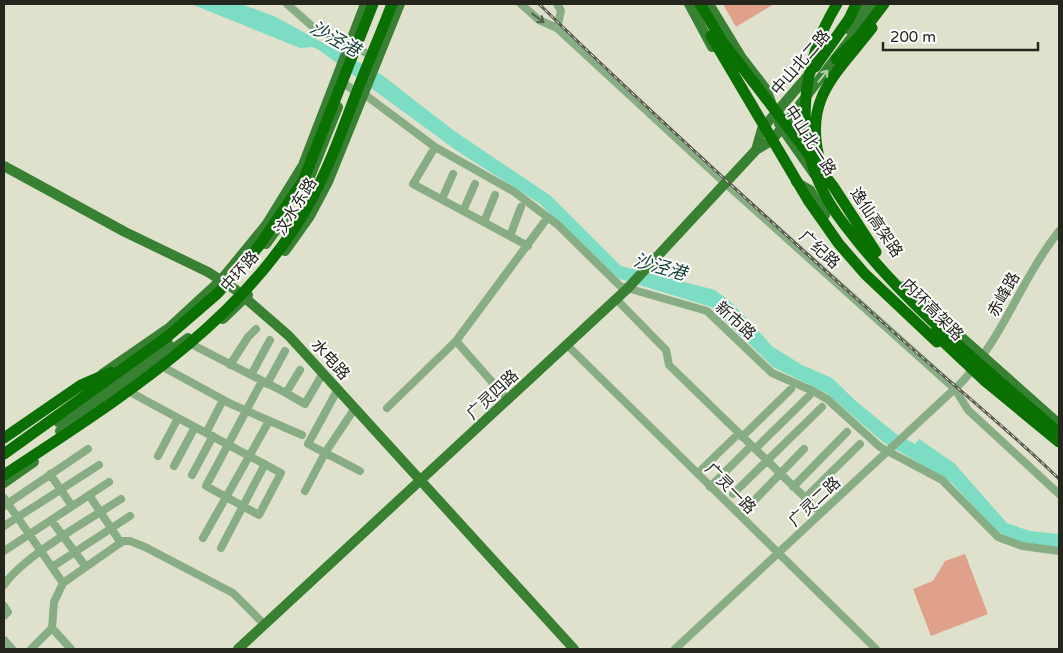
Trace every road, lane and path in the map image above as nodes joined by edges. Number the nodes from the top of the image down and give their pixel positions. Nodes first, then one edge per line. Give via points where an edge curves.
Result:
1 (287, 4) edge
2 (376, 4) edge
3 (387, 4) edge
4 (392, 4) edge
5 (400, 4) edge
6 (522, 4) edge
7 (557, 4) edge
8 (691, 4) edge
9 (701, 4) edge
10 (708, 4) edge
11 (830, 4) edge
12 (838, 4) edge
13 (856, 4) edge
14 (868, 4) edge
15 (891, 4) edge
16 (880, 6) edge
17 (363, 9) edge
18 (392, 25) junction
19 (557, 28) junction
20 (709, 41) junction
21 (347, 49) junction
22 (362, 57) junction
23 (836, 59) joint
24 (377, 63) junction
25 (815, 68) junction
26 (338, 74) junction
27 (350, 88) junction
28 (366, 90) junction
29 (810, 92) junction
30 (766, 123) junction
31 (782, 128) junction
32 (771, 141) junction
33 (436, 147) junction
34 (756, 150) junction
35 (4, 166) edge
36 (453, 174) dead end
37 (298, 175) junction
38 (792, 180) junction
39 (725, 183) junction
40 (316, 184) junction
41 (475, 184) dead end
42 (495, 195) dead end
43 (298, 198) junction
44 (442, 199) junction
45 (317, 204) junction
46 (521, 206) dead end
47 (463, 211) junction
48 (548, 217) junction
49 (484, 222) junction
50 (850, 229) junction
51 (1059, 231) edge
52 (510, 236) junction
53 (528, 246) junction
54 (628, 288) junction
55 (233, 289) junction
56 (616, 299) junction
57 (256, 329) dead end
58 (174, 338) junction
59 (270, 340) dead end
60 (456, 341) junction
61 (148, 342) junction
62 (193, 344) junction
63 (567, 345) junction
64 (285, 351) dead end
65 (956, 356) junction
66 (984, 356) junction
67 (129, 365) junction
68 (230, 365) junction
69 (111, 368) junction
70 (165, 368) junction
71 (300, 370) dead end
72 (972, 371) junction
73 (323, 373) junction
74 (251, 376) junction
75 (985, 381) junction
76 (265, 383) junction
77 (86, 385) junction
78 (338, 389) junction
79 (791, 389) dead end
80 (955, 389) junction
81 (132, 393) junction
82 (286, 393) junction
83 (809, 396) dead end
84 (224, 400) junction
85 (508, 400) junction
86 (822, 407) dead end
87 (356, 408) junction
88 (387, 408) dead end
89 (247, 411) junction
90 (106, 412) junction
91 (178, 418) junction
92 (269, 420) junction
93 (66, 422) junction
94 (1059, 424) edge
95 (195, 427) junction
96 (848, 432) dead end
97 (1059, 432) edge
98 (4, 434) edge
99 (209, 435) junction
100 (302, 435) dead end
101 (741, 435) junction
102 (4, 438) edge
103 (4, 442) edge
104 (1059, 442) edge
105 (860, 444) dead end
106 (228, 445) junction
107 (753, 447) junction
108 (1059, 447) edge
109 (88, 449) dead end
110 (890, 449) junction
111 (804, 450) dead end
112 (325, 453) junction
113 (4, 454) edge
114 (158, 456) dead end
115 (249, 456) junction
116 (4, 459) edge
117 (768, 462) junction
118 (265, 464) junction
119 (99, 465) dead end
120 (174, 466) dead end
121 (702, 469) dead end
122 (4, 470) edge
123 (360, 471) dead end
124 (50, 474) junction
125 (781, 474) junction
126 (4, 475) edge
127 (192, 475) dead end
128 (421, 480) junction
129 (4, 482) edge
130 (109, 482) dead end
131 (710, 487) junction
132 (793, 487) junction
133 (60, 489) junction
134 (305, 491) dead end
135 (733, 494) dead end
136 (1059, 494) edge
137 (89, 495) junction
138 (226, 497) junction
139 (805, 498) junction
140 (121, 499) dead end
141 (5, 502) edge
142 (72, 506) junction
143 (243, 506) junction
144 (746, 509) dead end
145 (102, 512) junction
146 (821, 513) junction
147 (130, 516) dead end
148 (17, 517) junction
149 (51, 520) junction
150 (4, 526) edge
151 (112, 528) junction
152 (29, 534) junction
153 (64, 537) junction
154 (204, 538) dead end
155 (121, 543) junction
156 (221, 548) dead end
157 (4, 551) edge
158 (1059, 551) edge
159 (41, 552) junction
160 (75, 552) junction
161 (778, 553) junction
162 (52, 567) junction
163 (86, 567) junction
164 (62, 583) junction
165 (4, 585) edge
166 (4, 606) edge
167 (4, 616) edge
168 (264, 624) junction
169 (52, 628) junction
170 (4, 640) edge
171 (12, 649) edge
172 (31, 649) edge
173 (71, 649) edge
174 (238, 649) edge
175 (574, 649) edge
176 (675, 649) edge
177 (876, 649) edge

1 - 21 street via 312,26
2 - 17 main road
2 - 22 main road, 汶水东路
2 - 67 highway, 中环路, bridge via 312,161 278,222 218,293 167,338
3 - 18 main road
3 - 22 main road, 汶水东路
4 - 126 highway, 中环路, bridge via 322,181 268,264 230,306 176,354
5 - 18 main road, 汶水东路
6 -> 19 street, 广纪路 via 539,20
7 - 19 street via 561,12
8 - 20 main road, 中山北一路
8 - 65 highway, bridge via 781,156 839,244 864,274
9 - 30 main road
9 - 97 highway, 逸仙高架路, bridge via 722,41 833,186 864,237 909,294
10 - 30 main road, 中山北一路 via 772,99
11 - 65 highway, 内环高架路, bridge via 807,53 798,101 802,146 809,174 823,204 863,260
12 - 50 highway, 内环高架路, bridge via 819,36 810,65 805,99 806,123 813,165 822,189
13 - 25 highway
14 - 25 main road, 中山北二路
15 - 50 highway, bridge via 820,97 814,122 826,181
16 - 23 highway via 858,38
17 - 21 main road, 汶水东路
18 - 24 main road, 汶水东路
19 - 39 street, 广纪路
20 - 30 main road, 中山北一路
20 - 30 main road, 中山北一路
21 - 22 street
21 - 26 main road, 汶水东路
22 - 24 street
22 - 27 main road, 汶水东路
29 -> 23 main road, 中山北二路
24 - 28 main road, 汶水东路
25 - 30 main road, 中山北二路
26 - 27 street, 新市路
26 - 37 main road, 汶水东路
27 - 28 street, 新市路
27 - 40 main road, 汶水东路
27 - 43 main road, 汶水东路
28 - 33 street, 新市路
28 - 45 main road, 汶水东路
29 - 31 main road, 中山北二路
29 - 50 main road via 809,129 814,158 844,211
30 - 31 main road, 中山北一路
30 - 32 main road, 中山北一路
30 - 34 main road, 广灵四路
31 - 32 main road, 中山北二路
31 - 50 main road, 中山北一路
32 - 34 main road, 广灵四路
32 - 38 main road, 中山北一路
33 - 44 street via 413,184
33 - 48 street, 新市路 via 513,191
34 - 39 main road, 广灵四路
35 - 55 main road, 水电路
36 - 44 street
37 - 43 main road
37 - 55 main road, 汶水东路 via 266,225
38 - 72 main road, 中山北一路 via 810,190 856,264 892,302
38 - 75 highway, bridge via 848,264 887,302
39 - 54 main road, 广灵四路
39 - 80 street, 广纪路
40 - 45 main road
40 - 55 main road, 汶水东路 via 262,266
41 - 47 street
42 - 49 street
43 - 55 main road, 汶水东路
44 - 47 street
45 - 55 main road, 汶水东路 via 275,264
46 - 52 street
47 - 49 street
48 - 53 street
48 - 54 street, 新市路 via 613,281
49 - 52 street
50 - 66 main road, 中山北一路 via 898,280
50 - 97 highway, 内环高架路, bridge via 881,270 942,331
51 - 66 street, 赤峰路 via 1032,271
52 - 53 street
53 - 60 street
54 - 56 main road, 广灵四路
54 - 110 street, 新市路 via 707,311 772,373 827,399
55 - 58 main road, 汶水东路
55 - 61 main road, 汶水东路
55 - 62 main road, 汶水东路
55 - 73 main road, 水电路 via 289,336
55 - 93 main road, 汶水东路 via 213,316 169,353
56 - 63 main road, 广灵四路
56 - 101 street via 666,350 669,365
57 - 68 street
58 - 61 main road
58 - 93 main road, 汶水东路
59 - 74 street
60 - 85 street
60 - 88 street
61 - 69 main road, 汶水东路
62 - 68 street
62 - 70 main road, 汶水东路
63 - 85 main road, 广灵四路
63 - 131 street, 广灵一路
64 - 76 street
65 - 75 highway, 内环高架路, bridge
66 - 72 street, 赤峰路
66 - 94 main road, 中山北一路
67 - 102 highway, bridge via 80,384
67 - 113 highway, 中环路, bridge
68 - 74 street
69 - 77 main road, 汶水东路
69 - 98 street via 80,382
70 - 81 main road, 汶水东路
70 - 84 street
71 - 82 street
72 - 80 street, 广灵二路
72 - 108 main road, 中山北一路
73 - 78 main road, 水电路
73 - 82 street via 305,404
74 - 76 street
75 - 104 highway, 内环高架路
76 - 82 street
76 - 89 street
77 - 93 main road
77 - 103 main road, 汶水东路
78 - 87 main road, 水电路
78 - 112 street via 308,444
79 - 101 street
80 - 110 street, 广灵二路
80 - 136 street, 广纪路 via 968,410
81 - 90 main road, 汶水东路
81 - 91 street
83 - 107 street
84 - 89 street
84 - 99 street
85 - 128 main road, 广灵四路
86 - 117 street
87 - 112 street
87 - 128 main road, 水电路
89 - 92 street
89 - 106 street
90 - 93 main road
90 - 129 main road, 汶水东路
91 - 95 street
91 - 114 street
92 - 100 street
92 - 115 street
93 - 116 main road, 汶水东路
93 - 122 main road, 汶水东路
95 - 99 street
95 - 120 street
96 - 132 street
99 - 106 street
99 - 127 street
101 - 107 street
101 - 121 street
105 - 139 street
106 - 115 street
106 - 138 street via 206,486
107 - 117 street
107 - 131 street
109 - 124 street
110 - 146 street, 广灵二路
110 - 158 street, 新市路 via 942,480 1004,541
111 - 125 street
112 - 123 street
112 - 134 street
115 - 118 street
115 - 138 street
117 - 125 street
117 - 135 street
118 - 143 street
118 - 143 street via 281,473 259,516
119 - 133 street
124 - 133 street
124 - 141 street
125 - 132 street
125 - 144 street
128 - 168 main road, 广灵四路
128 - 175 main road, 水电路
130 - 137 street
131 - 161 street, 广灵一路
132 - 139 street
133 - 142 street
133 - 148 street
137 - 142 street
137 - 145 street
138 - 143 street
138 - 154 street
139 - 146 street
140 - 145 street
141 - 148 street
142 - 149 street
143 - 156 street
145 - 151 street
145 - 153 street
146 - 161 street, 广灵二路
147 - 151 street
148 - 150 street
148 - 152 street
149 - 152 street
149 - 153 street
151 - 155 street
151 - 160 street
152 - 157 street
152 - 159 street
153 - 159 street
153 - 160 street
155 - 163 street
155 - 168 street via 130,541 145,547 232,593
159 - 162 street
159 - 165 street via 15,571
160 - 162 street
160 - 163 street
161 - 176 street, 广灵二路
161 - 177 street, 广灵一路
162 - 164 street
163 - 164 street
164 - 169 street via 54,602
166 - 167 street via 8,612
168 - 174 main road, 广灵四路
169 - 172 street
169 - 173 street
170 - 171 street

